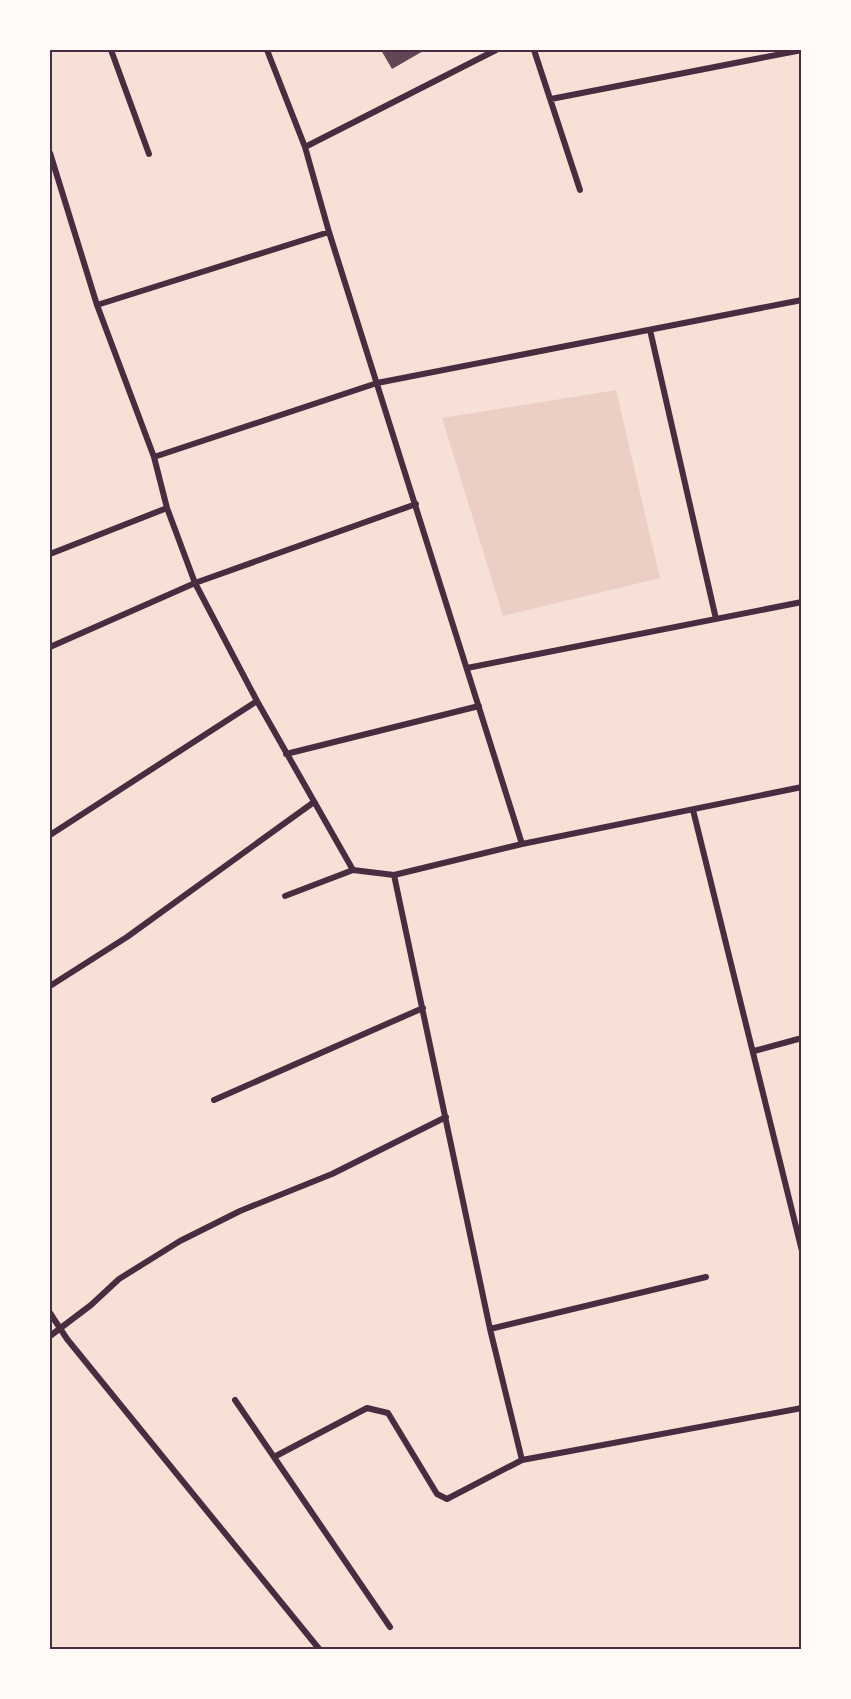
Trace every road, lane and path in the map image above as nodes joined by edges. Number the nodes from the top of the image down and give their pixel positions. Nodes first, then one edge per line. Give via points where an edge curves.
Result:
1 (111, 50) edge
2 (267, 50) edge
3 (496, 50) edge
4 (534, 50) edge
5 (801, 50) edge
6 (550, 99) junction
7 (305, 147) junction
8 (50, 153) edge
9 (149, 154) dead end
10 (580, 190) dead end
11 (329, 232) junction
12 (801, 300) edge
13 (97, 304) junction
14 (650, 330) junction
15 (377, 383) junction
16 (154, 457) junction
17 (416, 504) junction
18 (167, 508) junction
19 (50, 554) edge
20 (195, 583) junction
21 (801, 602) edge
22 (716, 619) junction
23 (50, 647) edge
24 (467, 668) junction
25 (257, 701) junction
26 (478, 706) junction
27 (286, 753) junction
28 (801, 787) edge
29 (314, 802) junction
30 (693, 810) junction
31 (50, 835) edge
32 (522, 844) junction
33 (353, 870) junction
34 (394, 875) junction
35 (285, 896) dead end
36 (50, 986) edge
37 (423, 1008) junction
38 (801, 1038) edge
39 (754, 1051) junction
40 (214, 1100) dead end
41 (446, 1117) junction
42 (801, 1248) edge
43 (706, 1278) dead end
44 (50, 1312) edge
45 (60, 1329) junction
46 (490, 1329) junction
47 (50, 1336) edge
48 (234, 1400) dead end
49 (801, 1408) edge
50 (274, 1457) junction
51 (522, 1460) junction
52 (390, 1627) dead end
53 (320, 1650) edge

1 - 9 street
2 - 7 street
3 - 7 street
4 - 6 street
5 - 6 street
6 - 10 street
7 - 11 street
8 - 13 street
11 - 13 street
11 - 15 street
12 - 14 street
13 - 16 street
14 - 15 street
14 - 22 street
15 - 16 street
15 - 17 street
16 - 18 street
17 - 20 street
17 - 24 street
18 - 19 street
18 - 20 street
20 - 23 street
20 - 25 street
21 - 22 street
22 - 24 street
24 - 26 street
25 - 27 street
25 - 31 street
26 - 27 street
26 - 32 street
27 - 29 street
28 - 30 street
29 - 33 street
29 - 36 street via 127,937
30 - 32 street
30 - 39 street
32 - 34 street
33 - 34 street
33 - 35 street
34 - 37 street
37 - 40 street
37 - 41 street
38 - 39 street
39 - 42 street
41 - 45 street via 332,1174 240,1211 180,1241 119,1278
41 - 46 street
43 - 46 street
44 - 45 street
45 - 47 street
45 - 53 street
46 - 51 street
48 - 50 street
49 - 51 street
50 - 51 street via 367,1408 388,1413 437,1494 443,1497 452,1498
50 - 52 street

